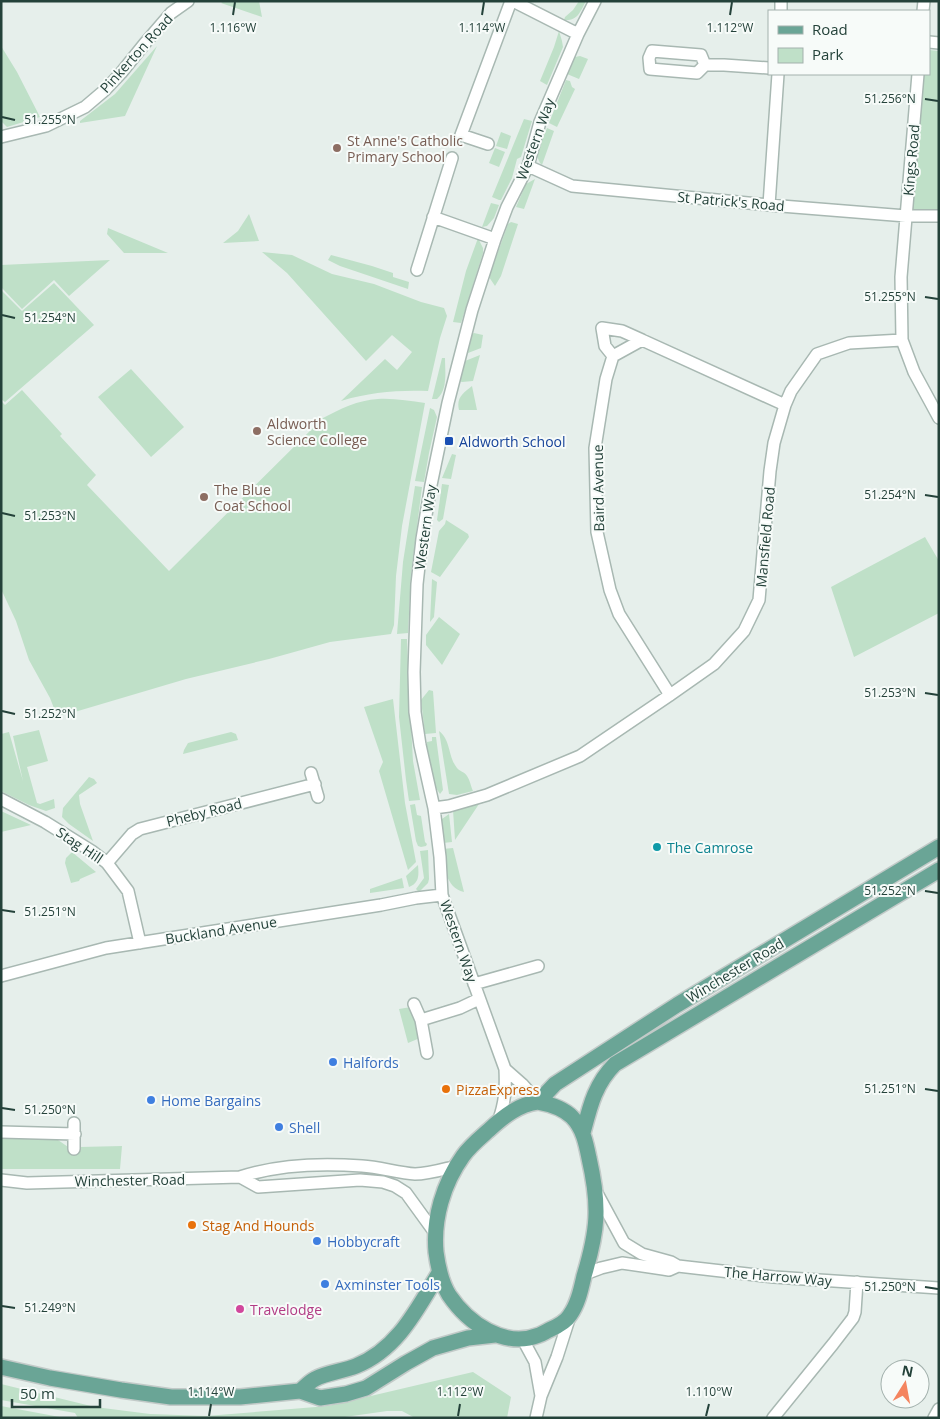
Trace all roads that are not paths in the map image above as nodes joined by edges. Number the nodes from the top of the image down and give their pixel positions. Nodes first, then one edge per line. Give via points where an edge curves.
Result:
1 (188, 1) edge
2 (512, 1) edge
3 (595, 1) edge
4 (578, 34) junction
5 (705, 65) dead end
6 (768, 68) edge
7 (778, 75) edge
8 (918, 75) edge
9 (1, 137) edge
10 (488, 144) dead end
11 (452, 158) dead end
12 (528, 166) junction
13 (769, 205) junction
14 (433, 216) junction
15 (906, 216) junction
16 (939, 216) edge
17 (495, 239) junction
18 (417, 270) dead end
19 (642, 340) junction
20 (902, 340) junction
21 (613, 356) junction
22 (785, 405) junction
23 (939, 418) edge
24 (670, 695) junction
25 (318, 797) dead end
26 (1, 799) edge
27 (434, 808) junction
28 (939, 847) edge
29 (107, 863) junction
30 (939, 870) edge
31 (442, 895) junction
32 (140, 943) junction
33 (538, 966) dead end
34 (1, 976) edge
35 (474, 984) junction
36 (479, 999) junction
37 (414, 1004) dead end
38 (421, 1020) junction
39 (427, 1054) dead end
40 (505, 1069) junction
41 (538, 1102) junction
42 (498, 1122) junction
43 (1, 1132) edge
44 (583, 1133) junction
45 (74, 1149) dead end
46 (292, 1166) junction
47 (457, 1166) junction
48 (276, 1168) junction
49 (240, 1177) junction
50 (1, 1180) edge
51 (20, 1183) junction
52 (306, 1183) junction
53 (1, 1186) edge
54 (258, 1186) junction
55 (596, 1192) junction
56 (435, 1233) junction
57 (678, 1266) junction
58 (440, 1273) junction
59 (585, 1274) junction
60 (857, 1282) junction
61 (939, 1288) edge
62 (570, 1316) junction
63 (495, 1335) junction
64 (522, 1338) junction
65 (1, 1367) edge
66 (300, 1391) junction
67 (541, 1396) junction
68 (939, 1409) edge
69 (536, 1418) edge
70 (773, 1418) edge
71 (934, 1418) edge

1 - 9 street, Pinkerton Road via 171,14 121,74 85,107 46,126
2 - 4 street
2 - 10 street via 461,135
3 - 4 street, Western Way
4 - 12 street, Western Way via 540,122
5 - 6 street
7 - 13 street
8 - 15 street, Kings Road
11 - 14 street
12 - 13 street, St Patrick's Road via 572,186
12 - 17 street, Western Way
13 - 15 street, St Patrick's Road
14 - 17 street
14 - 18 street
15 - 16 street, St Patrick's Road
15 - 20 street, Kings Road via 901,277
17 - 27 street, Western Way via 472,310 448,403 431,485 417,584 414,712
19 - 21 street
19 - 21 street via 622,331 602,328 605,346
19 - 22 street
20 - 22 street, Mansfield Road via 850,343 817,354
20 - 23 street, Kings Road via 914,372
21 - 24 street, Baird Avenue via 595,448 597,532 619,614
22 - 24 street, Mansfield Road via 770,471 759,600 744,631 714,664
24 - 27 street, Mansfield Road via 580,756 487,795
25 - 29 street, Pheby Road via 313,779 140,829
26 - 29 street, Stag Hill via 45,822
27 - 31 street, Western Way
28 - 41 main road, Winchester Road via 677,1004 555,1084
29 - 32 street, Stag Hill via 128,891
30 - 44 main road, Winchester Road via 615,1064 598,1087
31 - 32 street, Buckland Avenue
31 - 35 street, Western Way
32 - 34 street, Buckland Avenue via 106,948
33 - 35 street
35 - 36 street, Western Way
36 - 38 street
36 - 40 street, Western Way
37 - 38 street
38 - 39 street
40 - 41 street, Western Way
40 - 42 street, Western Way via 505,1096
41 - 42 main road via 518,1108
41 - 44 main road via 563,1110
42 - 47 main road via 469,1149
43 - 45 street via 74,1129
44 - 55 main road
46 - 47 street, Winchester Road via 362,1166 415,1174
46 - 48 street, Winchester Road
46 - 52 street
47 - 56 main road via 444,1191
48 - 49 street, Winchester Road
48 - 54 street
49 - 51 street, Winchester Road
49 - 54 street, Winchester Road
50 - 51 street, Winchester Road
51 - 53 street, Winchester Road
52 - 54 street
52 - 56 street via 367,1180 394,1186 406,1193
55 - 57 street, The Harrow Way via 624,1243 642,1254
55 - 59 main road via 596,1231
56 - 58 main road
57 - 59 street, The Harrow Way via 663,1270 622,1263
57 - 60 street, The Harrow Way via 759,1276
58 - 63 main road via 457,1306 475,1323
58 - 66 main road via 391,1344 355,1366 315,1378
59 - 62 main road
60 - 61 street, The Harrow Way
60 - 70 street via 855,1312 850,1323
62 - 64 main road via 538,1336
62 - 67 street
63 - 64 main road
63 - 66 main road via 468,1338 433,1348 366,1388 346,1394 320,1398
64 - 67 street via 535,1362
65 - 66 main road via 171,1397 240,1397
67 - 69 street
68 - 71 street

